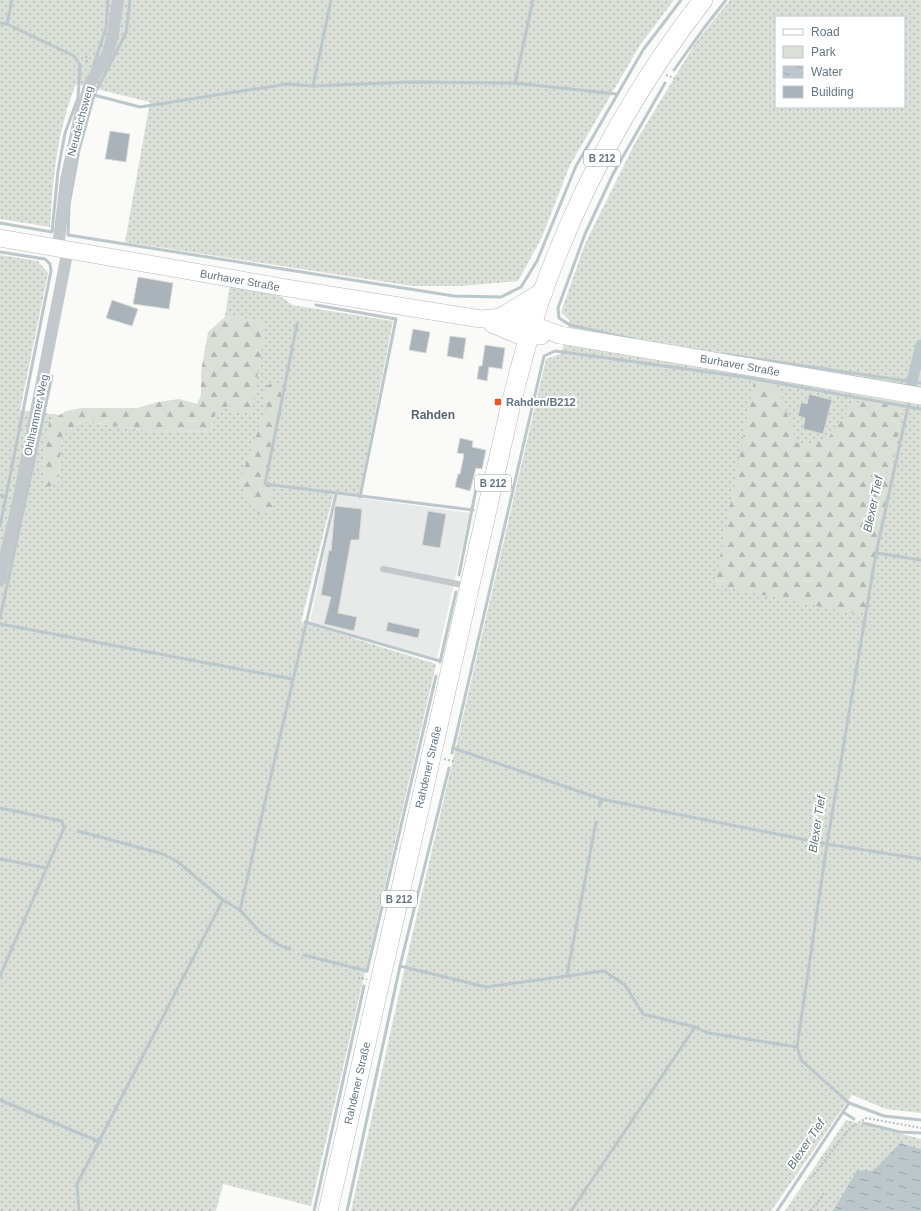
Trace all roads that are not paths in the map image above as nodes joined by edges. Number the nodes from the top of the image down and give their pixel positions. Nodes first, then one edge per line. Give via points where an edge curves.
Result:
1 (118, 0) edge
2 (703, 0) edge
3 (0, 238) edge
4 (63, 249) junction
5 (543, 292) junction
6 (502, 318) junction
7 (481, 319) junction
8 (531, 330) junction
9 (921, 396) edge
10 (383, 569) dead end
11 (0, 580) edge
12 (469, 586) junction
13 (328, 1211) edge

1 - 4 street, Neudeichsweg via 108,53 90,83 78,122 66,180
2 - 5 main road, B 212 via 680,30 617,128 590,180
3 - 4 main road, Burhaver Straße
4 - 7 main road, Burhaver Straße
4 - 11 street, Ohlhammer Weg via 21,486
5 - 6 main road
5 - 8 main road, B 212
6 - 7 main road, Burhaver Straße
6 - 8 main road, Burhaver Straße
7 - 8 main road, Burhaver Straße via 518,334
8 - 9 main road, Burhaver Straße
8 - 12 main road, Rahdener Straße / B 212 via 511,404
10 - 12 lane
12 - 13 main road, Rahdener Straße / B 212

